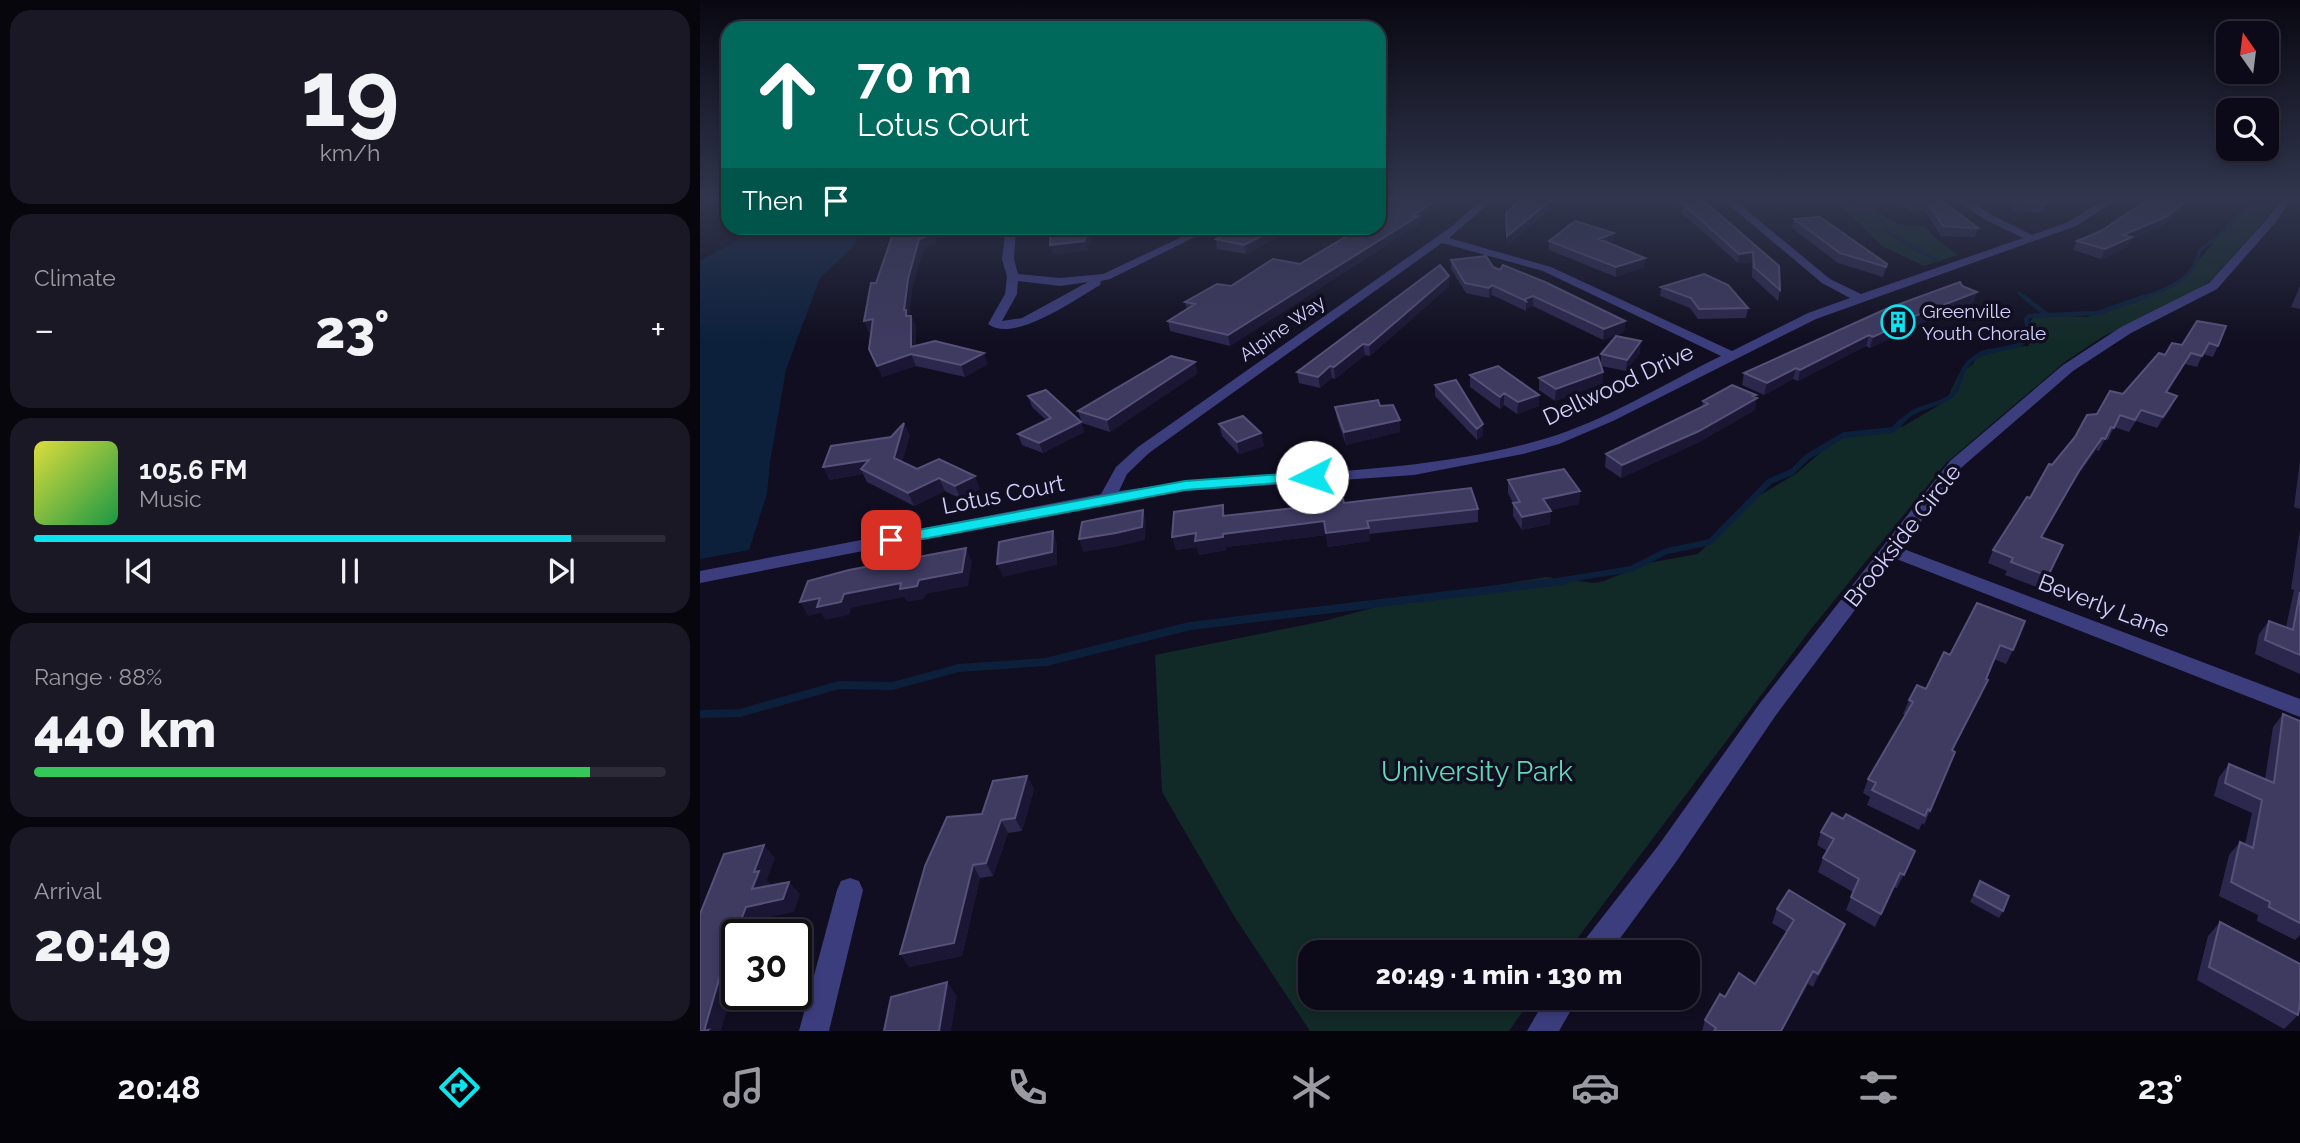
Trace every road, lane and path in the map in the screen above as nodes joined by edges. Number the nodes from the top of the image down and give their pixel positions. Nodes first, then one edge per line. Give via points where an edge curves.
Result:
1 (1009, 246) edge
2 (1171, 246) edge
3 (1430, 246) edge
4 (1465, 246) edge
5 (1784, 246) edge
6 (2013, 246) edge
7 (2249, 246) edge
8 (1013, 277) junction
9 (1107, 277) junction
10 (1861, 299) junction
11 (1732, 356) junction
12 (1109, 498) junction
13 (1890, 550) junction
14 (700, 577) edge
15 (2300, 708) edge
16 (850, 890) dead end
17 (1602, 940) edge
18 (1555, 1010) edge
19 (814, 1031) edge
20 (1542, 1031) edge

1 - 8 street
2 - 9 street
3 - 12 street, Alpine Way via 1152,444 1116,477
4 - 11 street via 1547,269
5 - 10 street via 1826,281
6 - 10 street, Dellwood Drive
7 - 13 street, Brookside Circle via 2213,286 2126,330 2068,368 1956,464
8 - 9 street via 1060,282
8 - 9 street via 1011,294 994,324 1026,321
10 - 11 street, Dellwood Drive via 1812,316
11 - 12 street, Dellwood Drive via 1577,432 1482,460 1414,470 1185,485
12 - 14 street, Lotus Court
13 - 15 street, Beverly Lane
13 - 17 street, Brookside Circle via 1768,709
16 - 19 street
18 - 20 street

